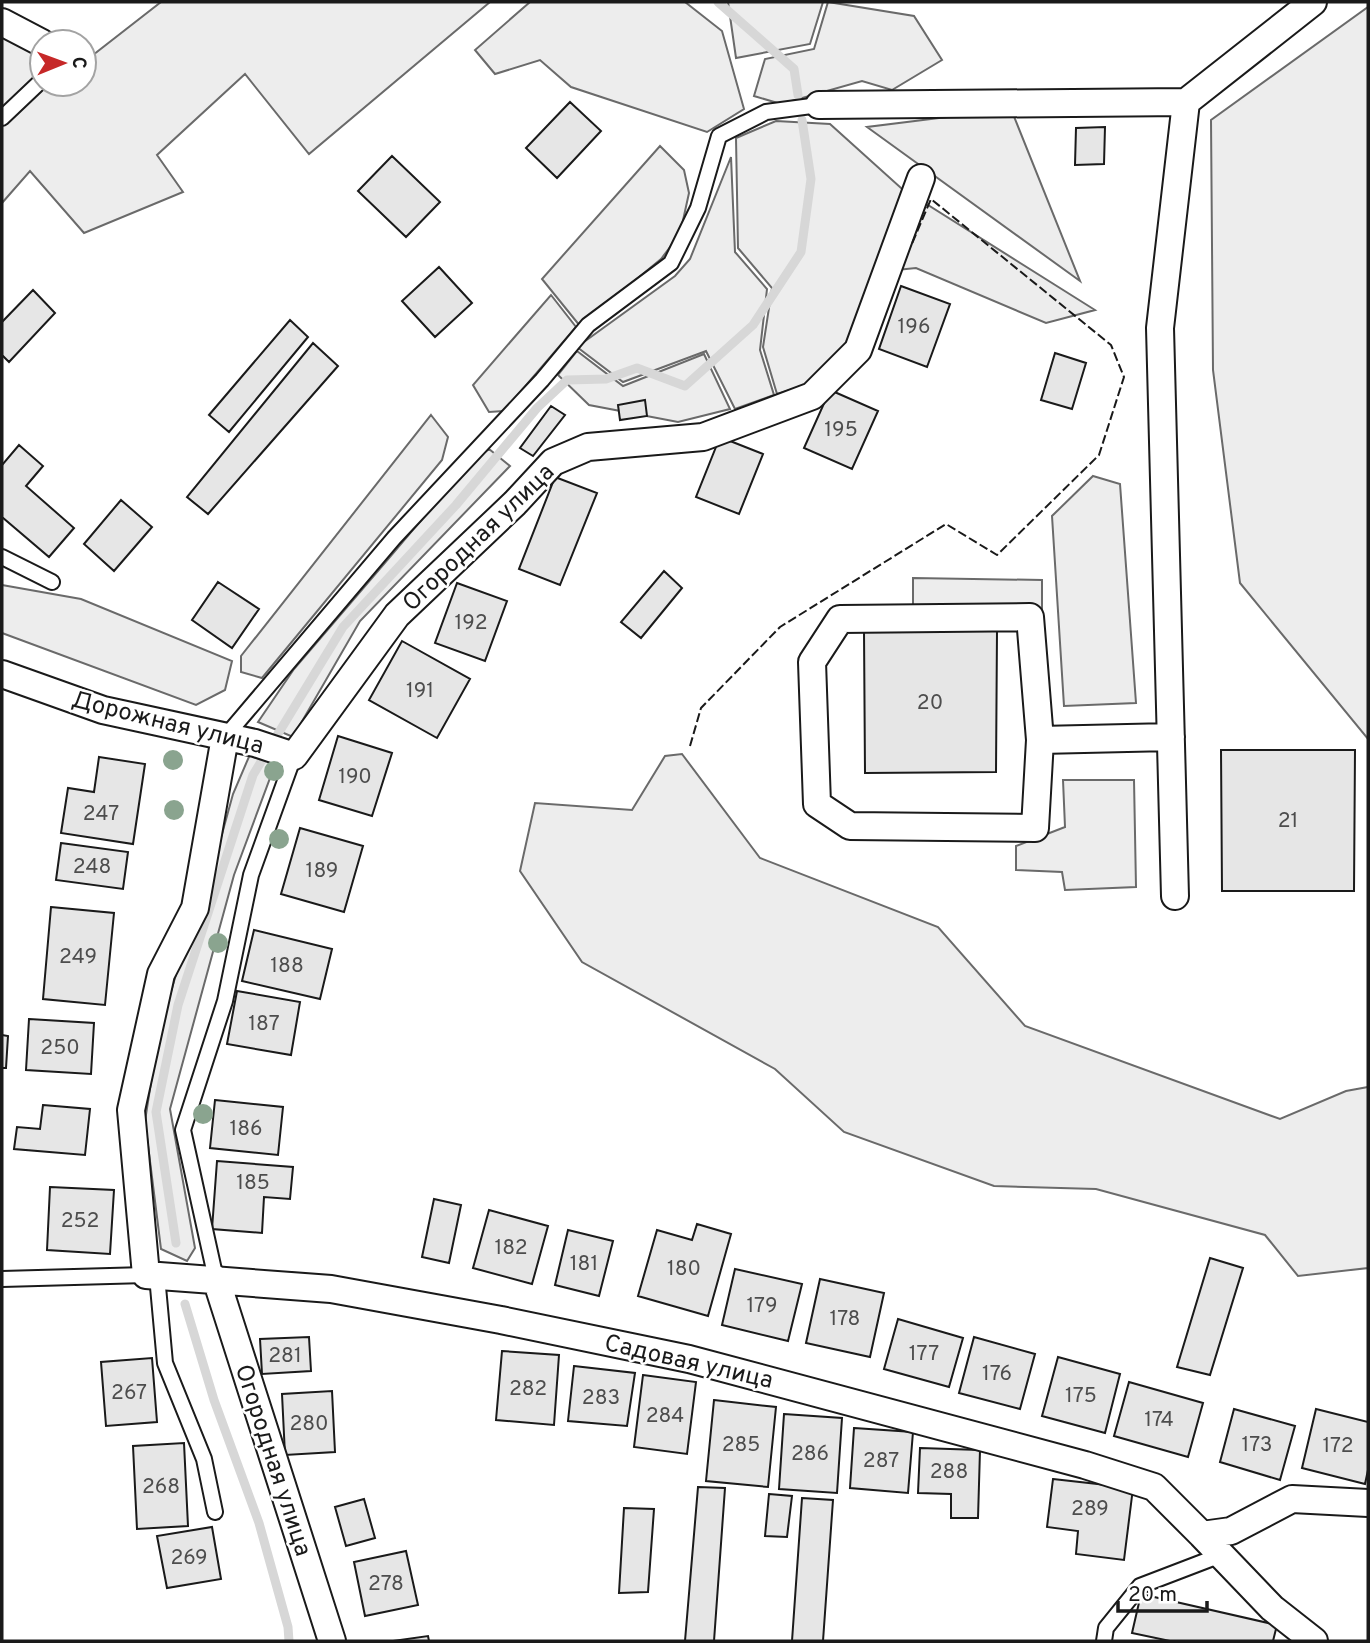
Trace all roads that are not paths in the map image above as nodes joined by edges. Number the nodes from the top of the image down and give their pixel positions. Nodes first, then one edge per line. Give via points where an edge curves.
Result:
1 (1313, 2) edge
2 (2, 22) edge
3 (28, 36) edge
4 (28, 93) edge
5 (1186, 102) junction
6 (819, 105) joint
7 (2, 118) edge
8 (921, 178) dead end
9 (2, 557) edge
10 (52, 582) dead end
11 (2, 674) edge
12 (225, 737) junction
13 (1171, 737) junction
14 (1040, 740) junction
15 (276, 750) junction
16 (1175, 896) dead end
17 (152, 1276) junction
18 (2, 1279) edge
19 (216, 1279) junction
20 (1368, 1503) edge
21 (215, 1512) dead end
22 (1202, 1535) junction
23 (1221, 1555) junction
24 (332, 1641) edge
25 (1104, 1641) edge
26 (1314, 1641) edge

1 - 5 street
2 - 3 street
4 - 7 lane
5 - 6 street
5 - 13 street via 1160,328
6 - 12 lane via 766,112 719,136 698,208 671,263 588,325 394,538
8 - 15 street, Огородная улица via 858,350 812,396 703,437 588,447 553,462 397,615
9 - 10 lane
11 - 12 street, Дорожная улица via 103,710
12 - 15 street, Дорожная улица
12 - 17 street via 195,908 162,974 131,1110
13 - 14 street
13 - 16 street
14 - 14 street via 1035,828 850,826 817,804 812,662 840,620 1030,617
15 - 19 lane via 225,1001 183,1130
17 - 18 lane
17 - 19 street, Садовая улица
17 - 21 lane via 165,1363 204,1460
19 - 22 street, Садовая улица via 331,1289 690,1359 1154,1487
19 - 24 street, Огородная улица
20 - 22 street via 1292,1499 1231,1531
22 - 23 street, Садовая улица
23 - 25 lane via 1140,1586 1107,1628
23 - 26 street, Садовая улица via 1272,1608

